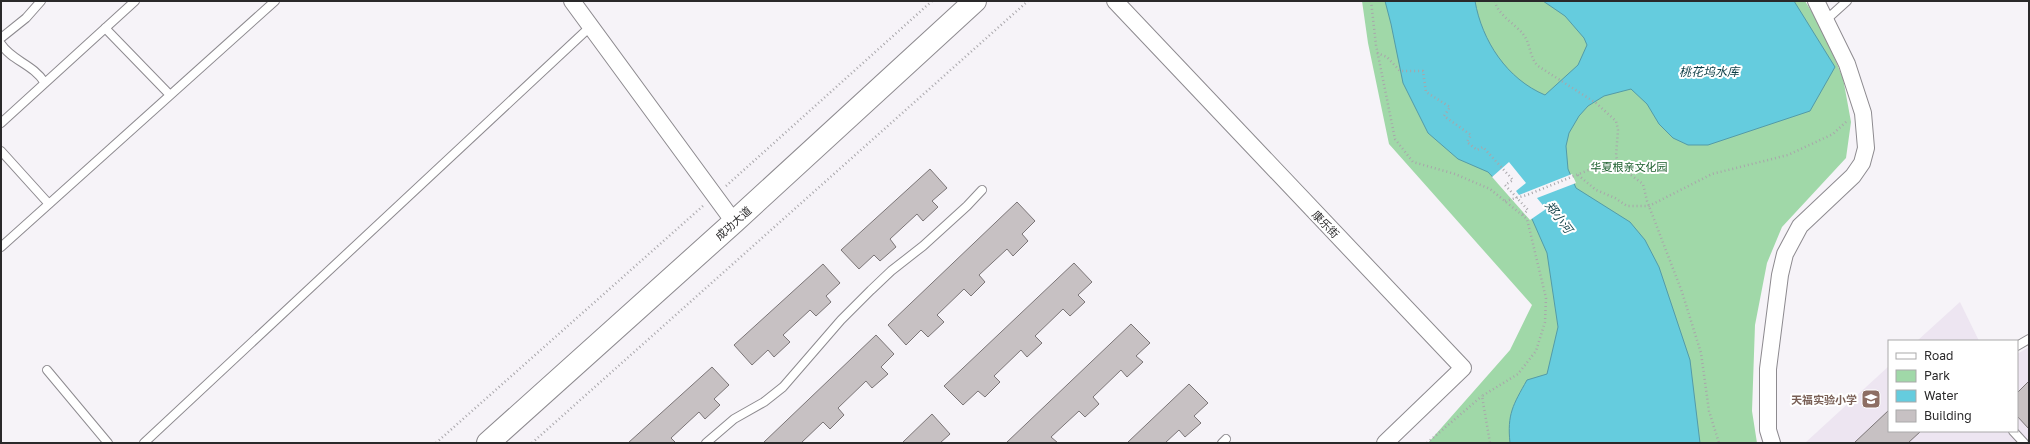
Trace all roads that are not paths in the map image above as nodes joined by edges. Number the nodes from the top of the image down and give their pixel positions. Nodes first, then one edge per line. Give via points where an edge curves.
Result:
1 (41, 1) edge
2 (135, 1) edge
3 (275, 1) edge
4 (572, 1) edge
5 (975, 1) edge
6 (1114, 1) edge
7 (1816, 1) edge
8 (1847, 1) edge
9 (1826, 20) junction
10 (591, 26) junction
11 (105, 28) junction
12 (1, 38) edge
13 (1, 44) edge
14 (45, 83) junction
15 (170, 95) junction
16 (1, 123) edge
17 (1, 151) edge
18 (982, 190) dead end
19 (49, 204) junction
20 (734, 222) junction
21 (1, 247) edge
22 (2029, 339) edge
23 (2018, 345) edge
24 (46, 370) dead end
25 (2014, 432) edge
26 (108, 443) edge
27 (144, 443) edge
28 (488, 443) edge
29 (706, 443) edge
30 (1385, 443) edge
31 (1772, 443) edge
32 (2024, 443) edge

1 - 12 lane via 26,18
2 - 11 lane
3 - 15 lane
4 - 10 street
5 - 20 main road, 成功大道
6 - 30 street, 康乐街 via 1463,368
7 - 9 street
8 - 9 lane
9 - 31 street via 1847,64 1861,107 1866,130 1866,148 1862,163 1849,180 1800,226 1785,254 1768,369 1768,430
10 - 20 street
10 - 27 lane
11 - 14 lane
11 - 15 lane
13 - 14 lane via 5,50 30,66
14 - 16 lane
15 - 19 lane
17 - 19 lane
18 - 29 lane via 923,246 871,290 841,320 783,387 764,402 734,419
19 - 21 lane
20 - 28 main road, 成功大道
22 - 23 lane
24 - 26 lane
25 - 32 lane

